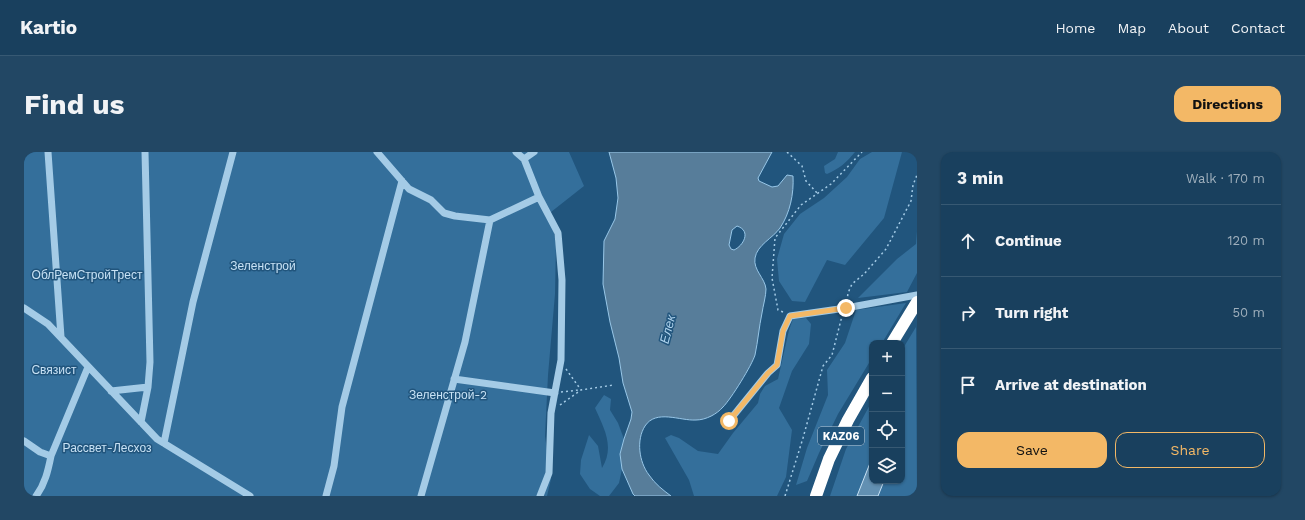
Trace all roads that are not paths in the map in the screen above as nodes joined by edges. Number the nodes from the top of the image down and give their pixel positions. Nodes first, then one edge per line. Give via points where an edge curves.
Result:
1 (48, 152) edge
2 (145, 152) edge
3 (233, 152) edge
4 (377, 152) edge
5 (516, 152) edge
6 (534, 152) edge
7 (524, 159) junction
8 (402, 181) junction
9 (539, 197) junction
10 (490, 220) junction
11 (917, 295) edge
12 (917, 302) edge
13 (24, 308) edge
14 (61, 337) junction
15 (894, 340) edge
16 (88, 367) junction
17 (454, 379) junction
18 (869, 383) edge
19 (148, 387) junction
20 (111, 391) junction
21 (554, 393) junction
22 (729, 421) dead end
23 (141, 422) junction
24 (24, 441) edge
25 (164, 442) junction
26 (51, 456) junction
27 (36, 496) edge
28 (250, 496) edge
29 (326, 496) edge
30 (421, 496) edge
31 (540, 496) edge
32 (816, 496) edge

1 - 14 lane
2 - 19 lane via 150,362
3 - 25 lane via 193,302
4 - 8 lane
5 - 7 lane
6 - 7 lane
7 - 9 lane
8 - 10 lane via 409,190 431,200 444,213
8 - 29 lane via 342,407 334,466
9 - 10 lane
9 - 21 lane via 558,233 562,280 561,360
10 - 17 lane via 465,342
11 - 22 lane via 790,316 783,331 777,365
12 - 15 highway
13 - 14 lane via 48,324
14 - 16 lane
16 - 20 lane
16 - 26 lane
17 - 21 lane
17 - 30 lane
18 - 32 highway, KАZ06 via 829,459
19 - 20 lane
19 - 23 lane
20 - 23 lane
21 - 31 lane via 549,473
23 - 25 lane via 157,439
24 - 26 lane
25 - 28 lane
26 - 27 lane via 43,486

